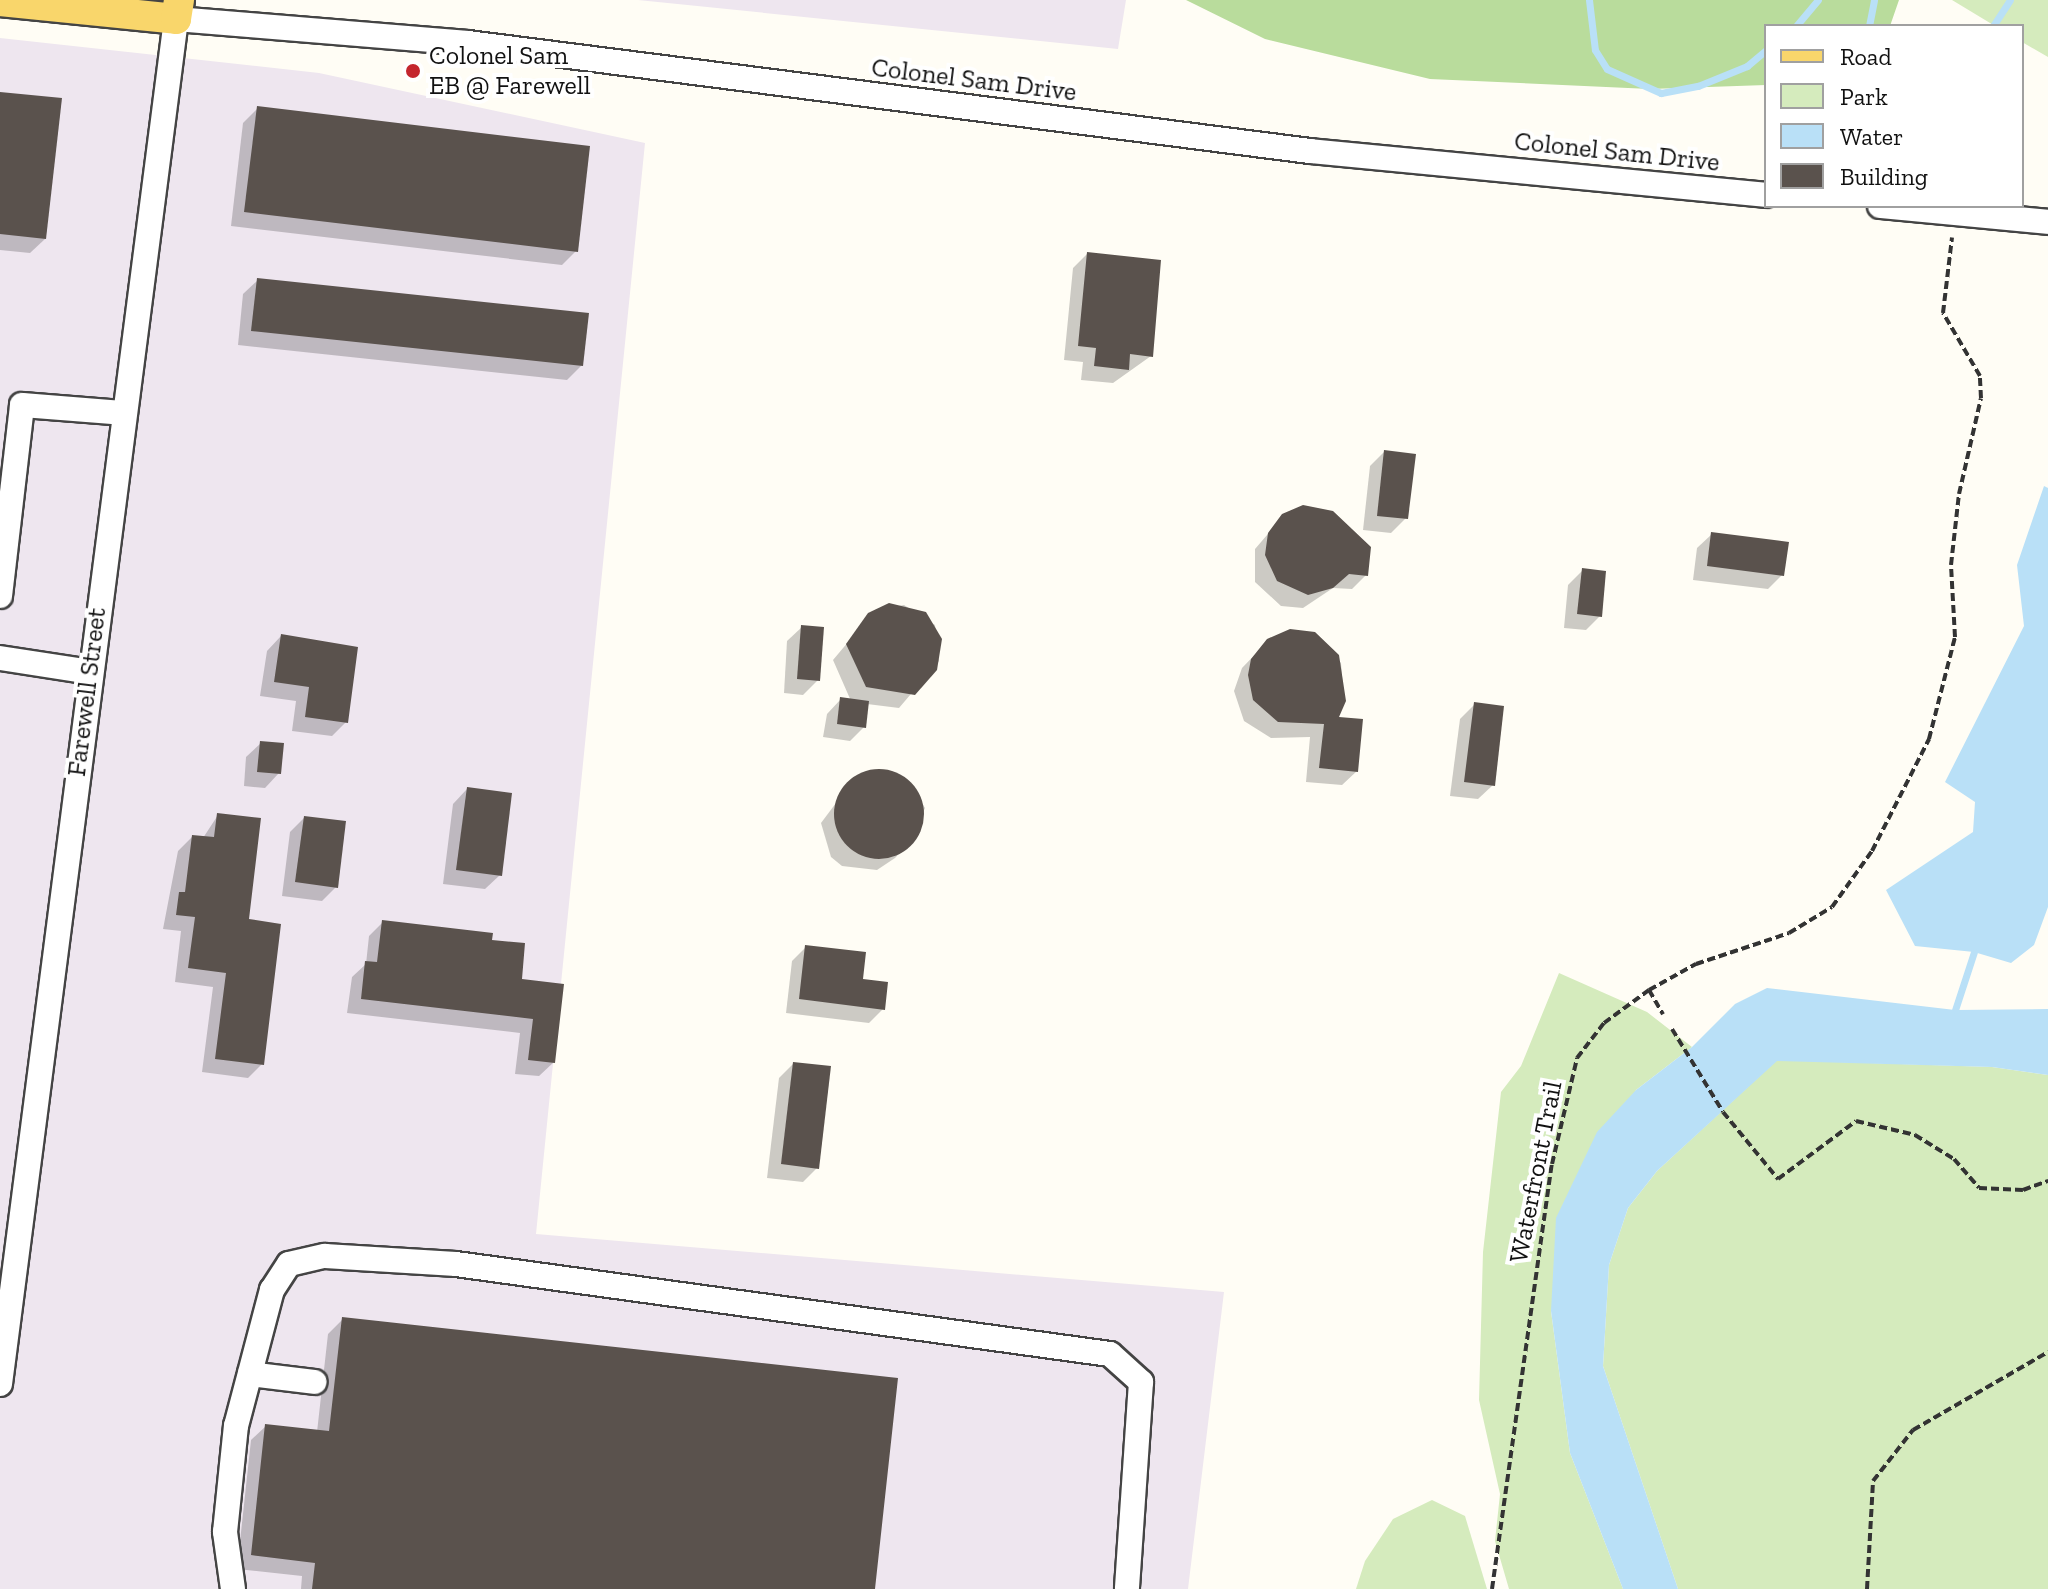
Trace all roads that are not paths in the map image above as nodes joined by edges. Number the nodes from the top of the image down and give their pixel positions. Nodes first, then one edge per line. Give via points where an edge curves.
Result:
1 (0, 1) edge
2 (177, 9) edge
3 (1764, 195) edge
4 (1901, 208) edge
5 (2048, 222) edge
6 (11, 404) edge
7 (123, 413) junction
8 (0, 596) edge
9 (0, 658) edge
10 (90, 672) junction
11 (250, 1374) junction
12 (315, 1382) dead end
13 (0, 1384) edge
14 (233, 1589) edge
15 (1127, 1589) edge

1 - 2 main road
2 - 3 street, Colonel Sam Drive via 1310,151
2 - 7 street, Farewell Street
4 - 5 street
6 - 7 street
6 - 8 street
7 - 10 street, Farewell Street
9 - 10 street
10 - 13 street, Farewell Street
11 - 12 street
11 - 14 street via 236,1426 225,1532
11 - 15 street via 272,1290 289,1264 325,1256 456,1264 1110,1354 1141,1382

